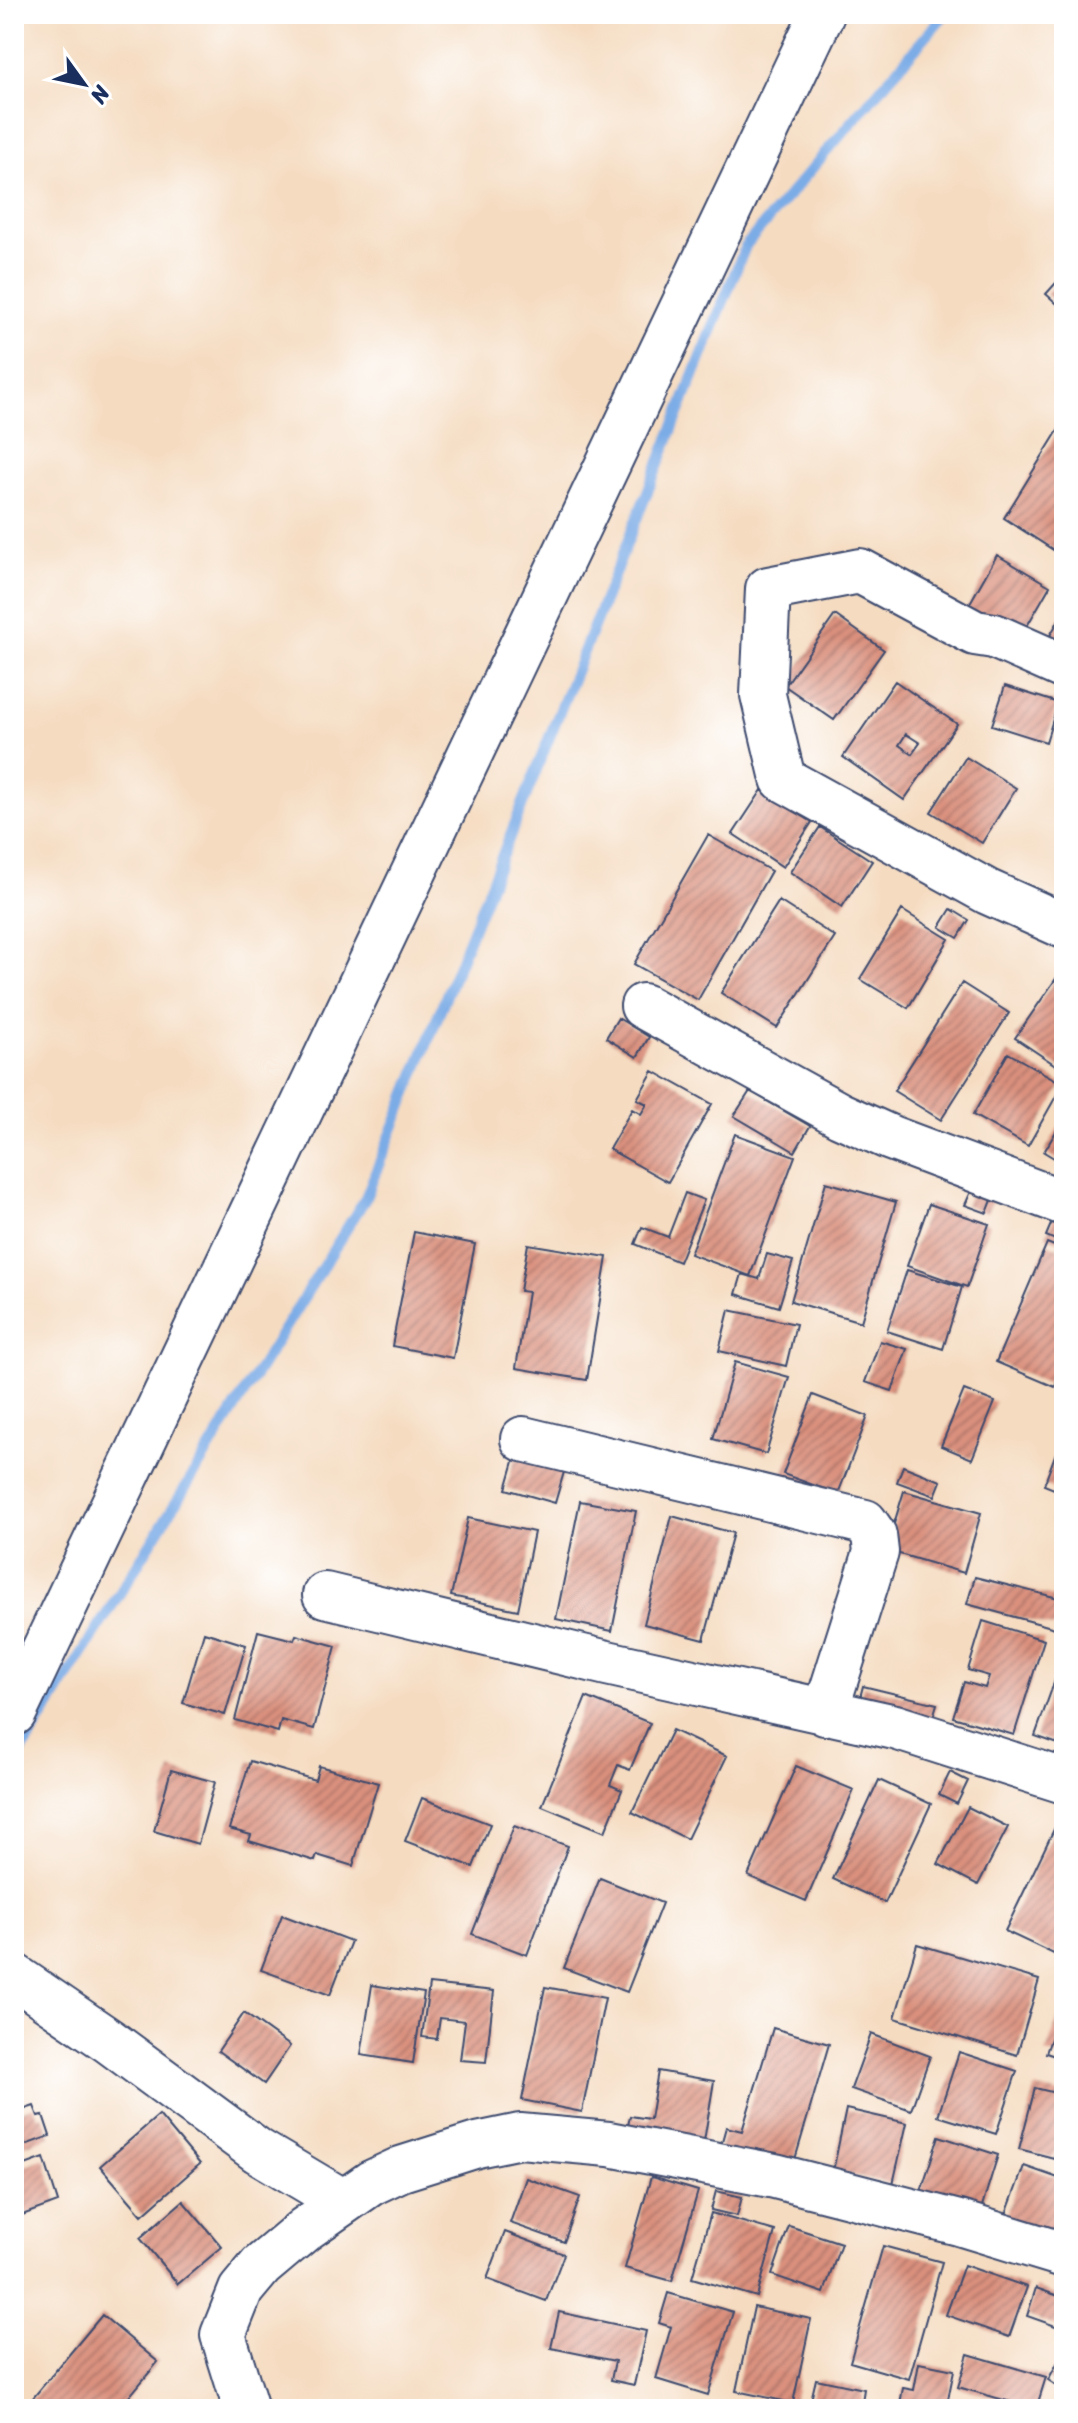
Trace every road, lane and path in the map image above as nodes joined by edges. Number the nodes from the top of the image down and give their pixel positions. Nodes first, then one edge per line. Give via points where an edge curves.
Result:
1 (822, 14) edge
2 (1064, 667) edge
3 (1064, 926) edge
4 (643, 1006) dead end
5 (1064, 1203) edge
6 (523, 1439) dead end
7 (325, 1595) dead end
8 (14, 1713) edge
9 (825, 1713) junction
10 (1064, 1781) edge
11 (14, 1976) edge
12 (342, 2201) junction
13 (1064, 2255) edge
14 (246, 2409) edge

1 - 8 street
2 - 3 street via 975,633 860,571 768,589 763,695 783,779 988,892
4 - 5 street via 840,1115
6 - 9 street via 865,1522 876,1552
7 - 9 street
9 - 10 street via 895,1727
11 - 12 street via 258,2151
12 - 13 street via 401,2169 520,2136 609,2144 775,2176
12 - 14 street via 261,2266 229,2313 223,2335

